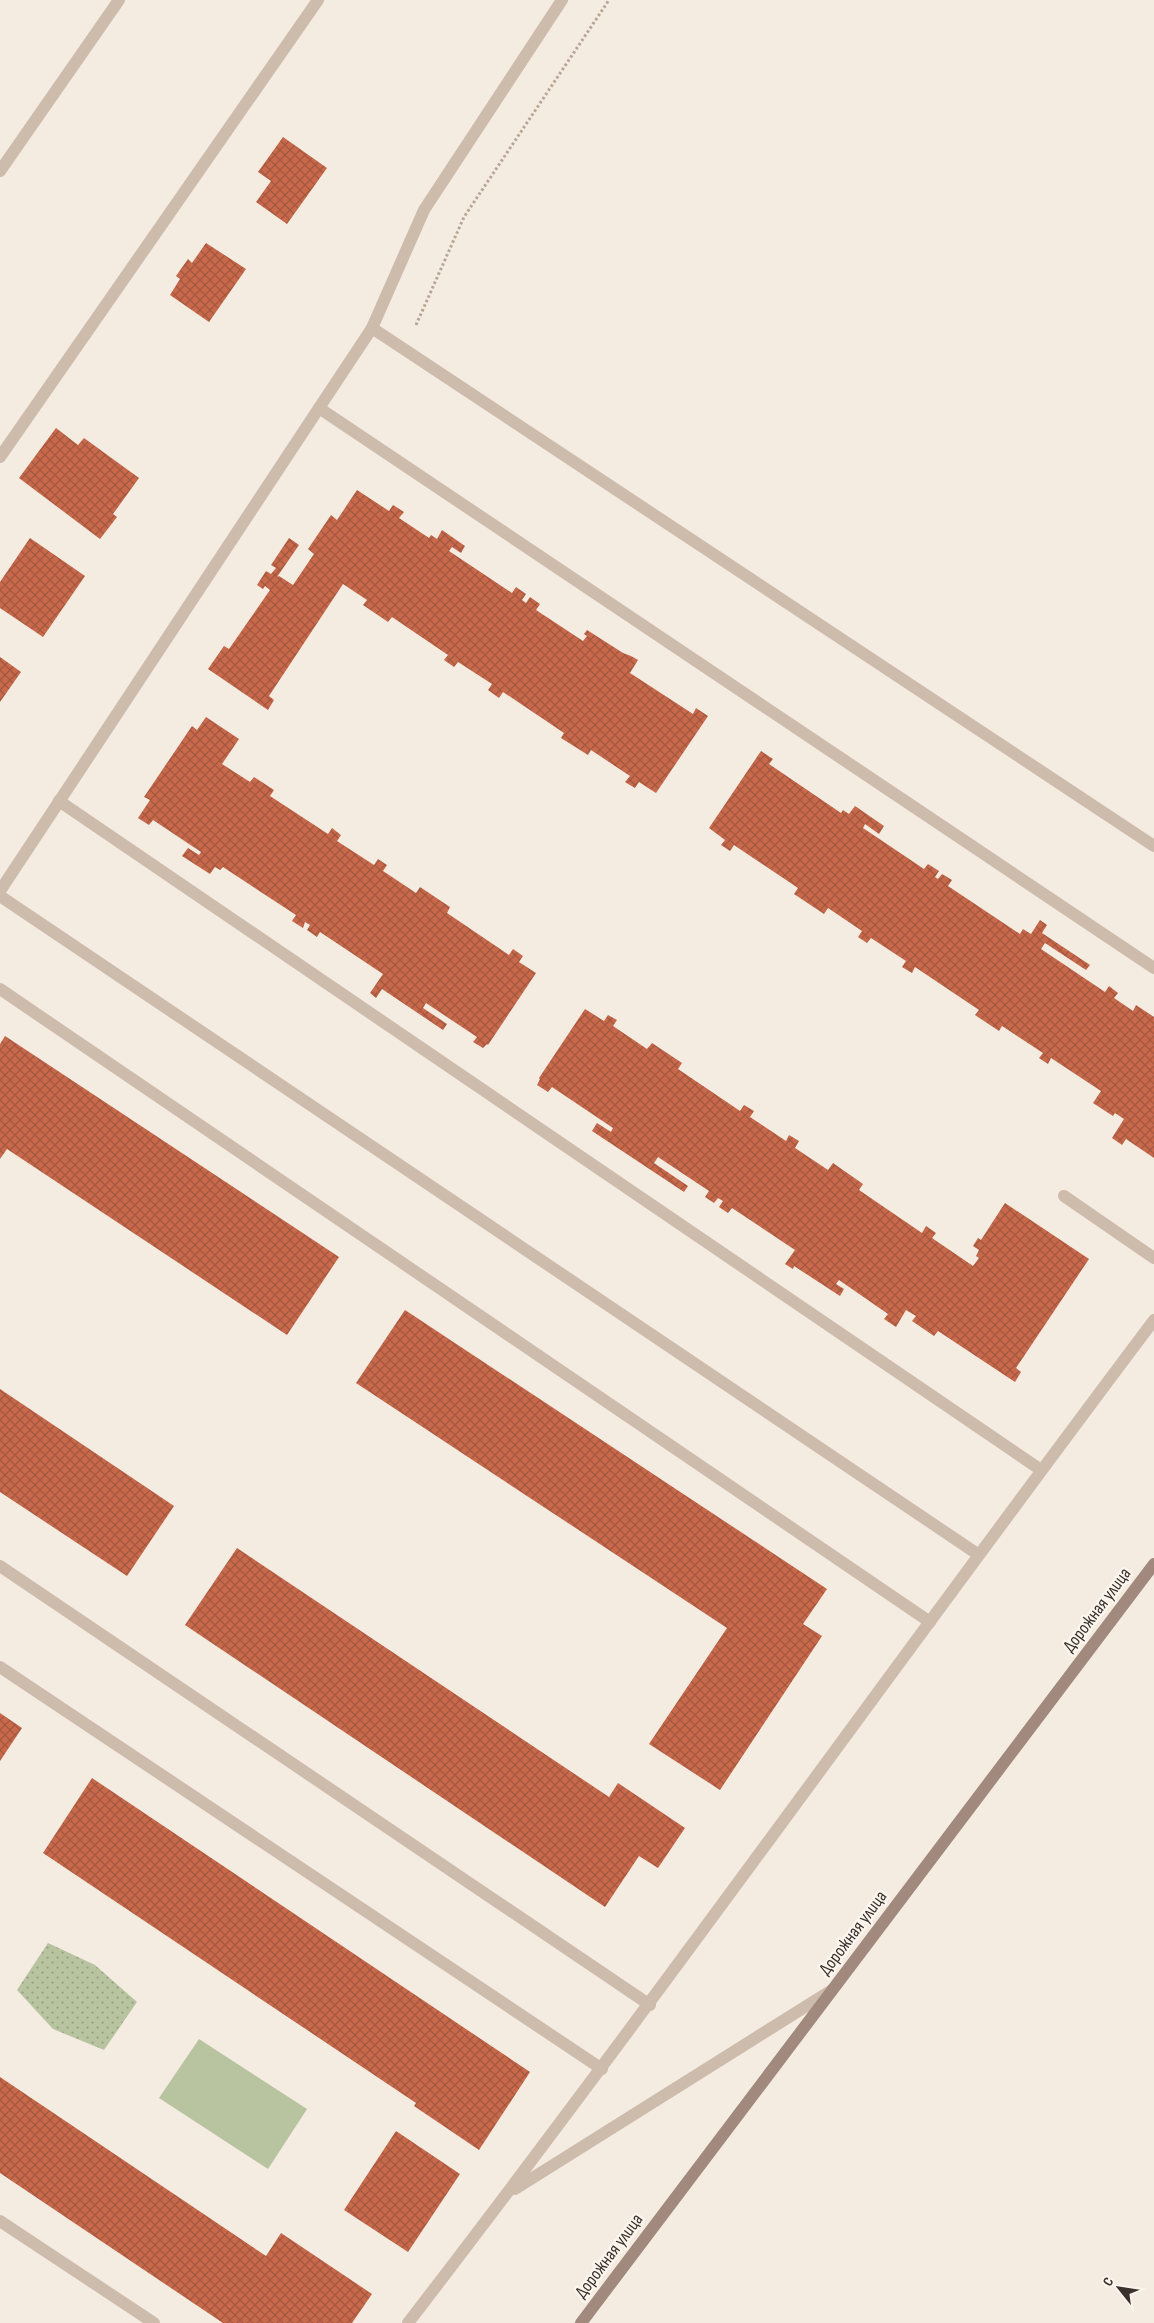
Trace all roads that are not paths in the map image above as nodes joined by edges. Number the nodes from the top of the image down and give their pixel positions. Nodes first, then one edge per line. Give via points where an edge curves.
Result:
1 (118, 0) edge
2 (318, 0) edge
3 (562, 0) edge
4 (0, 171) edge
5 (372, 328) junction
6 (319, 408) junction
7 (0, 457) edge
8 (59, 801) junction
9 (1154, 846) edge
10 (0, 891) edge
11 (0, 896) edge
12 (1154, 968) edge
13 (0, 989) edge
14 (1064, 1196) dead end
15 (1154, 1258) edge
16 (1154, 1320) edge
17 (1041, 1470) junction
18 (979, 1555) junction
19 (1154, 1564) edge
20 (0, 1566) edge
21 (930, 1622) junction
22 (0, 1667) edge
23 (832, 1990) junction
24 (650, 2005) junction
25 (602, 2069) junction
26 (508, 2193) junction
27 (0, 2221) edge
28 (154, 2323) edge
29 (408, 2323) edge
30 (581, 2323) edge

1 - 4 street
2 - 7 street
3 - 5 street via 424,210
5 - 6 street
5 - 9 street
6 - 8 street
6 - 12 street
8 - 10 street
8 - 17 street
11 - 18 street
13 - 21 street
14 - 15 street
16 - 17 street
17 - 18 street
18 - 21 street
19 - 23 main road, Дорожная улица
20 - 24 street
21 - 24 street
22 - 25 street
23 - 26 street
23 - 30 main road, Дорожная улица
24 - 25 street
25 - 26 street
26 - 29 street
27 - 28 street

